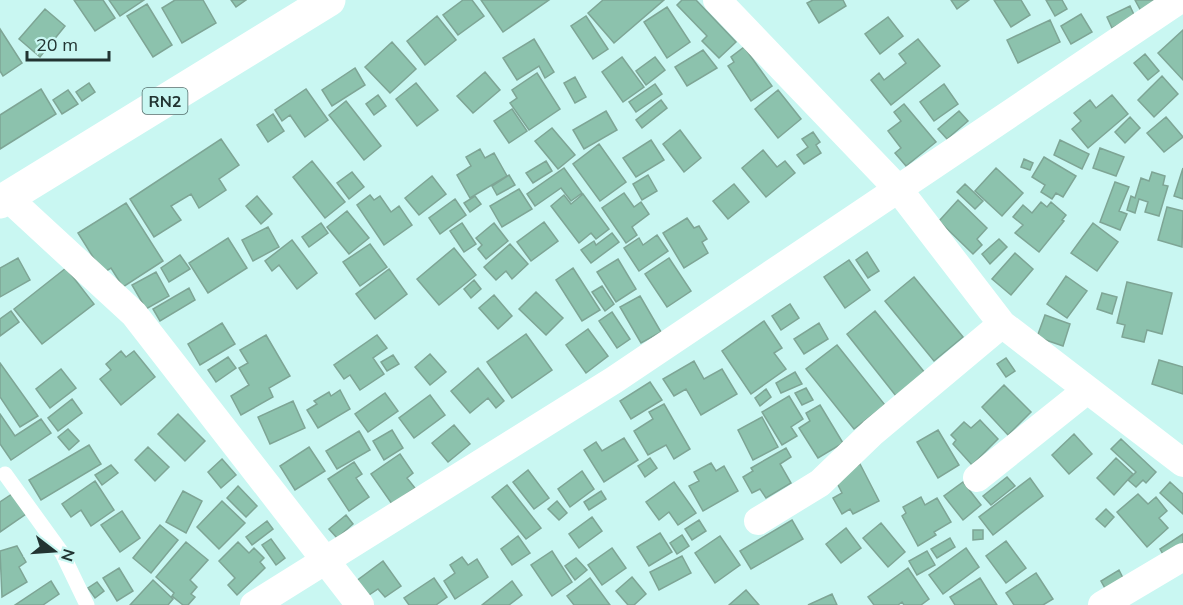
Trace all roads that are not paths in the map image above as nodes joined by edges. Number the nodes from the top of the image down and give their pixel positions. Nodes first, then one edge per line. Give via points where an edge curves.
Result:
1 (329, 0) edge
2 (717, 0) edge
3 (1179, 0) edge
4 (899, 190) junction
5 (4, 200) edge
6 (1002, 324) junction
7 (1087, 390) junction
8 (1183, 463) edge
9 (5, 474) dead end
10 (977, 478) dead end
11 (758, 521) dead end
12 (1183, 557) edge
13 (326, 558) junction
14 (87, 605) edge
15 (254, 605) edge
16 (360, 605) edge
17 (1102, 605) edge

1 - 5 highway, RN2
2 - 4 street
3 - 4 street
4 - 6 street
4 - 13 street via 614,380
5 - 13 street via 134,314
6 - 7 street
6 - 11 street via 873,432 820,483
7 - 8 street
7 - 10 street
9 - 14 lane via 62,553
12 - 17 street
13 - 15 street
13 - 16 street

